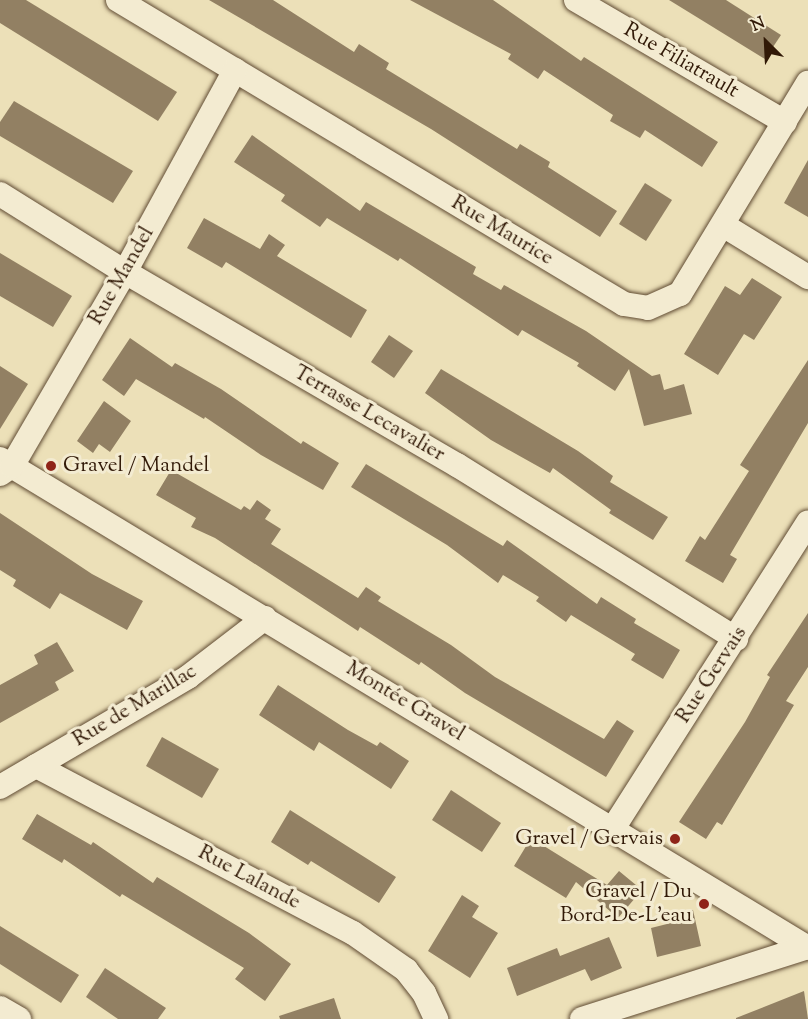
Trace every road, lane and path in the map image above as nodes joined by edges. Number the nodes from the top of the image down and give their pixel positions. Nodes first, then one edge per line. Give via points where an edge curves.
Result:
1 (118, 0) edge
2 (576, 0) edge
3 (235, 70) junction
4 (808, 83) edge
5 (785, 122) junction
6 (0, 194) edge
7 (723, 225) junction
8 (125, 272) junction
9 (808, 277) edge
10 (4, 466) edge
11 (808, 522) edge
12 (265, 618) junction
13 (736, 639) junction
14 (36, 766) junction
15 (0, 787) edge
16 (614, 827) junction
17 (808, 948) edge
18 (0, 1008) edge
19 (594, 1017) edge
20 (19, 1019) edge
21 (436, 1019) edge

1 - 3 street, Rue Maurice
2 - 5 street, Rue Filiatrault
3 - 7 street, Rue Maurice via 624,304 648,308 680,294
3 - 8 street, Rue Mandel
4 - 5 street, Rue Maurice
5 - 7 street, Rue Maurice
6 - 8 street, Terrasse Lecavalier
7 - 9 street
8 - 10 street, Rue Mandel
8 - 13 street, Terrasse Lecavalier via 457,465
10 - 12 street, Montée Gravel
11 - 13 street, Rue Gervais
12 - 14 street, Rue de Marillac via 188,677
12 - 16 street, Montée Gravel
13 - 16 street, Rue Gervais
14 - 15 street, Rue de Marillac
14 - 21 street, Rue Lalande via 353,933 406,970 424,993
16 - 17 street, Montée Gravel
17 - 19 street
18 - 20 street

